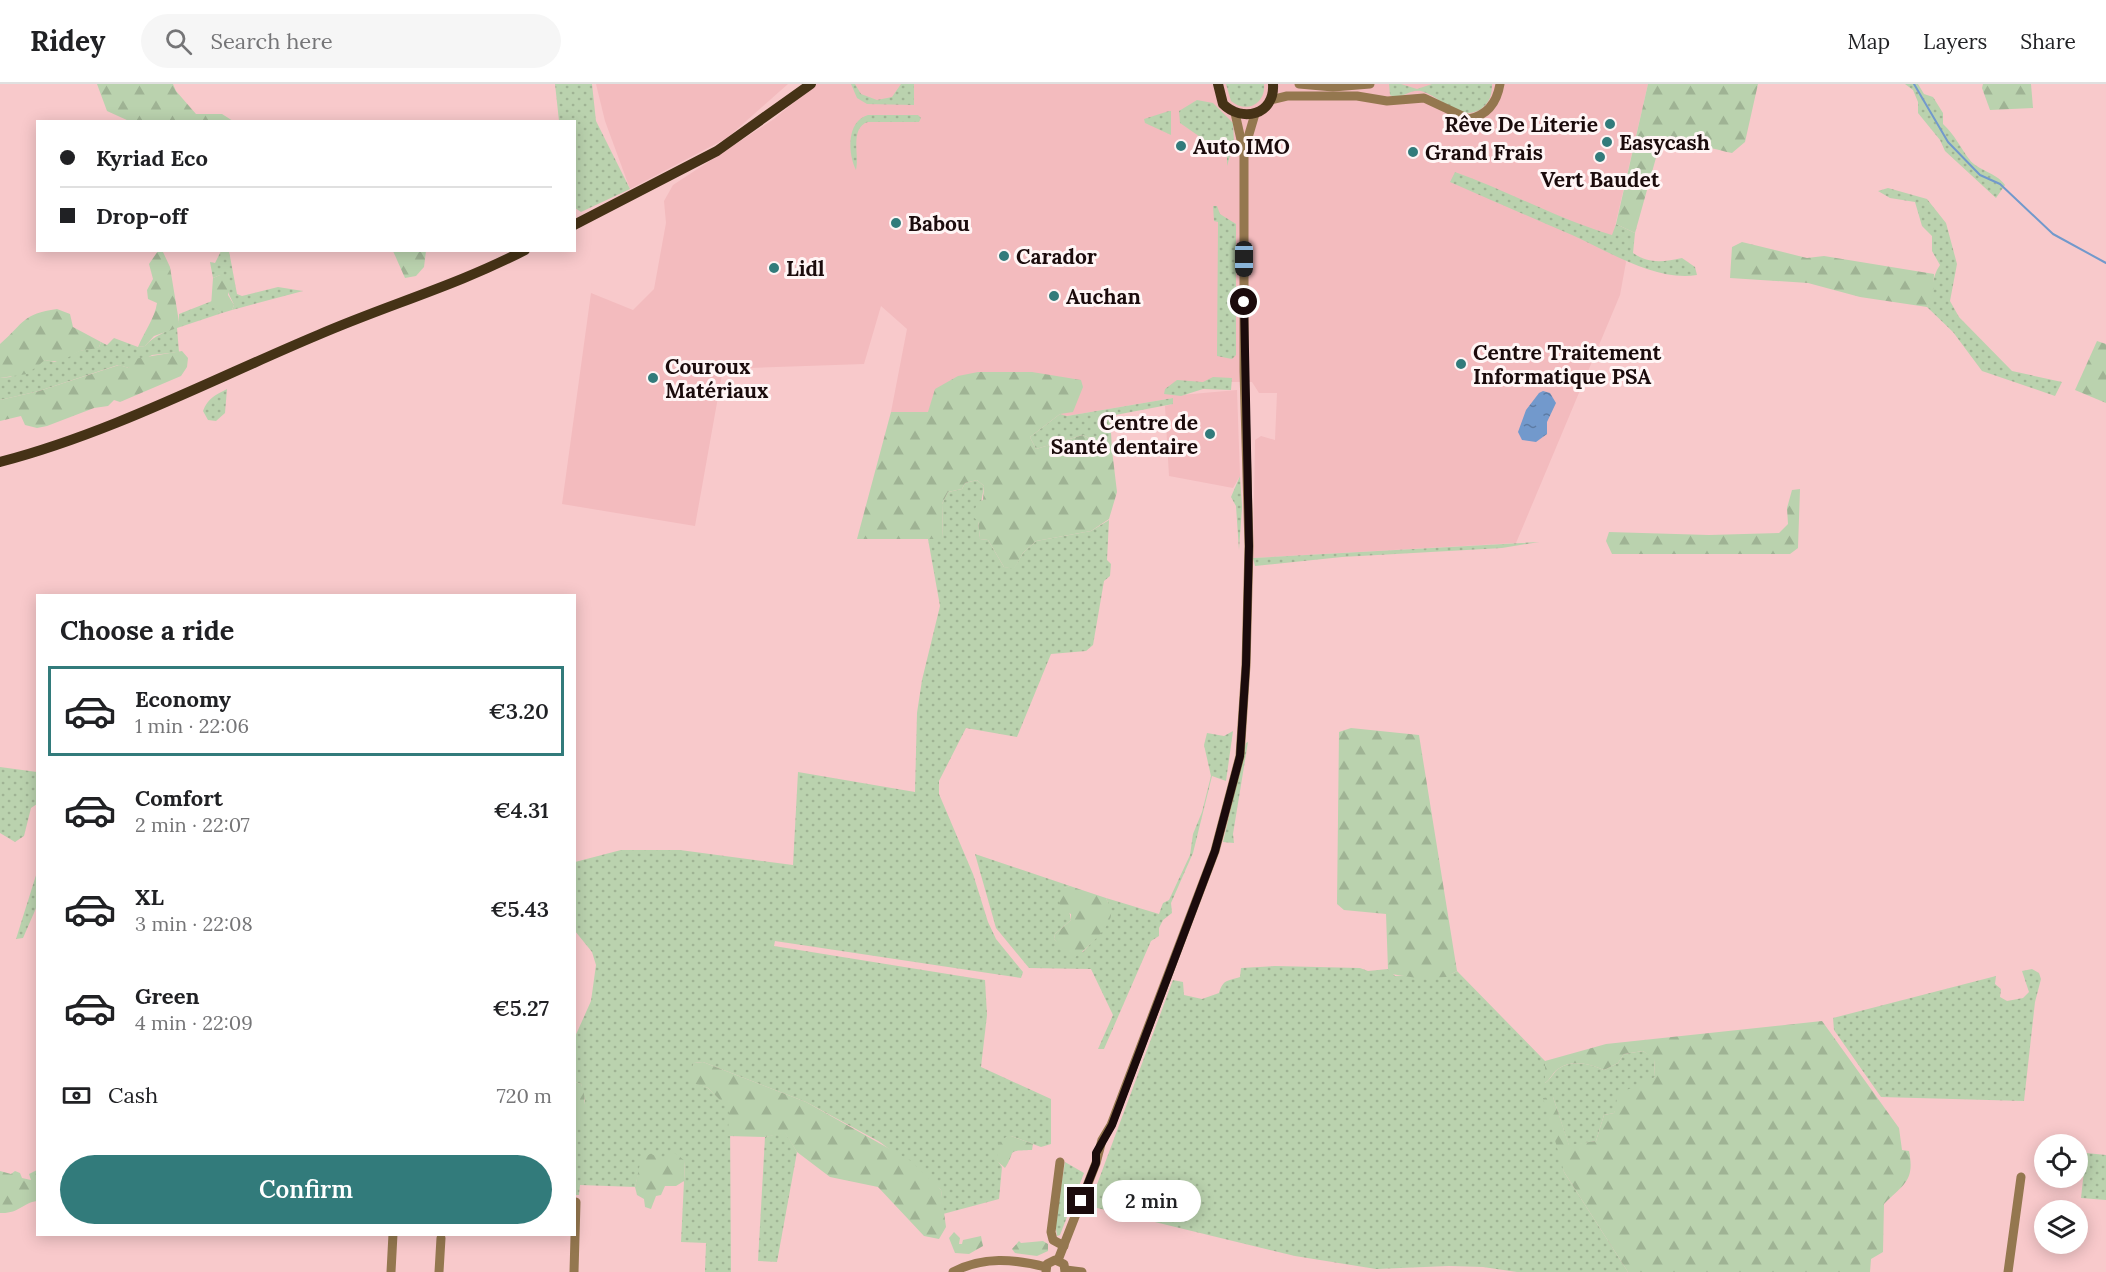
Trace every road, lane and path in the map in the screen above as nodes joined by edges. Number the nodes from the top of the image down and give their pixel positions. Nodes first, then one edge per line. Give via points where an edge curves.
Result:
1 (798, 84) edge
2 (811, 84) edge
3 (1218, 84) edge
4 (1273, 84) edge
5 (1299, 84) edge
6 (1370, 84) edge
7 (1500, 84) edge
8 (1270, 100) junction
9 (781, 104) junction
10 (1235, 113) junction
11 (1255, 114) junction
12 (1244, 153) junction
13 (576, 224) edge
14 (521, 252) edge
15 (0, 462) edge
16 (1060, 1162) dead end
17 (2021, 1177) dead end
18 (393, 1236) edge
19 (575, 1236) edge
20 (441, 1238) dead end
21 (1064, 1246) junction
22 (1058, 1260) junction
23 (1046, 1270) edge
24 (1066, 1271) edge
25 (391, 1272) edge
26 (439, 1272) edge
27 (574, 1272) edge
28 (953, 1272) edge
29 (1082, 1272) edge
30 (2008, 1272) edge

1 - 9 main road
2 - 9 main road
3 - 10 main road via 1223,104
4 - 8 main road
5 - 6 street
7 - 8 street via 1497,99 1488,110 1469,119 1424,98 1387,101 1357,96 1287,96
8 - 11 main road
9 - 13 main road via 741,136
10 - 11 main road
10 - 12 street
11 - 12 street
12 - 21 street via 1249,546 1246,665 1237,768 1215,851 1112,1125 1096,1153 1096,1163
14 - 15 main road via 162,404
16 - 21 street via 1050,1232 1053,1240
17 - 30 street
18 - 25 street
19 - 27 street
20 - 26 street
21 - 22 street
22 - 23 street via 1052,1261
22 - 24 street
23 - 28 street via 1020,1261 996,1260
24 - 29 street

